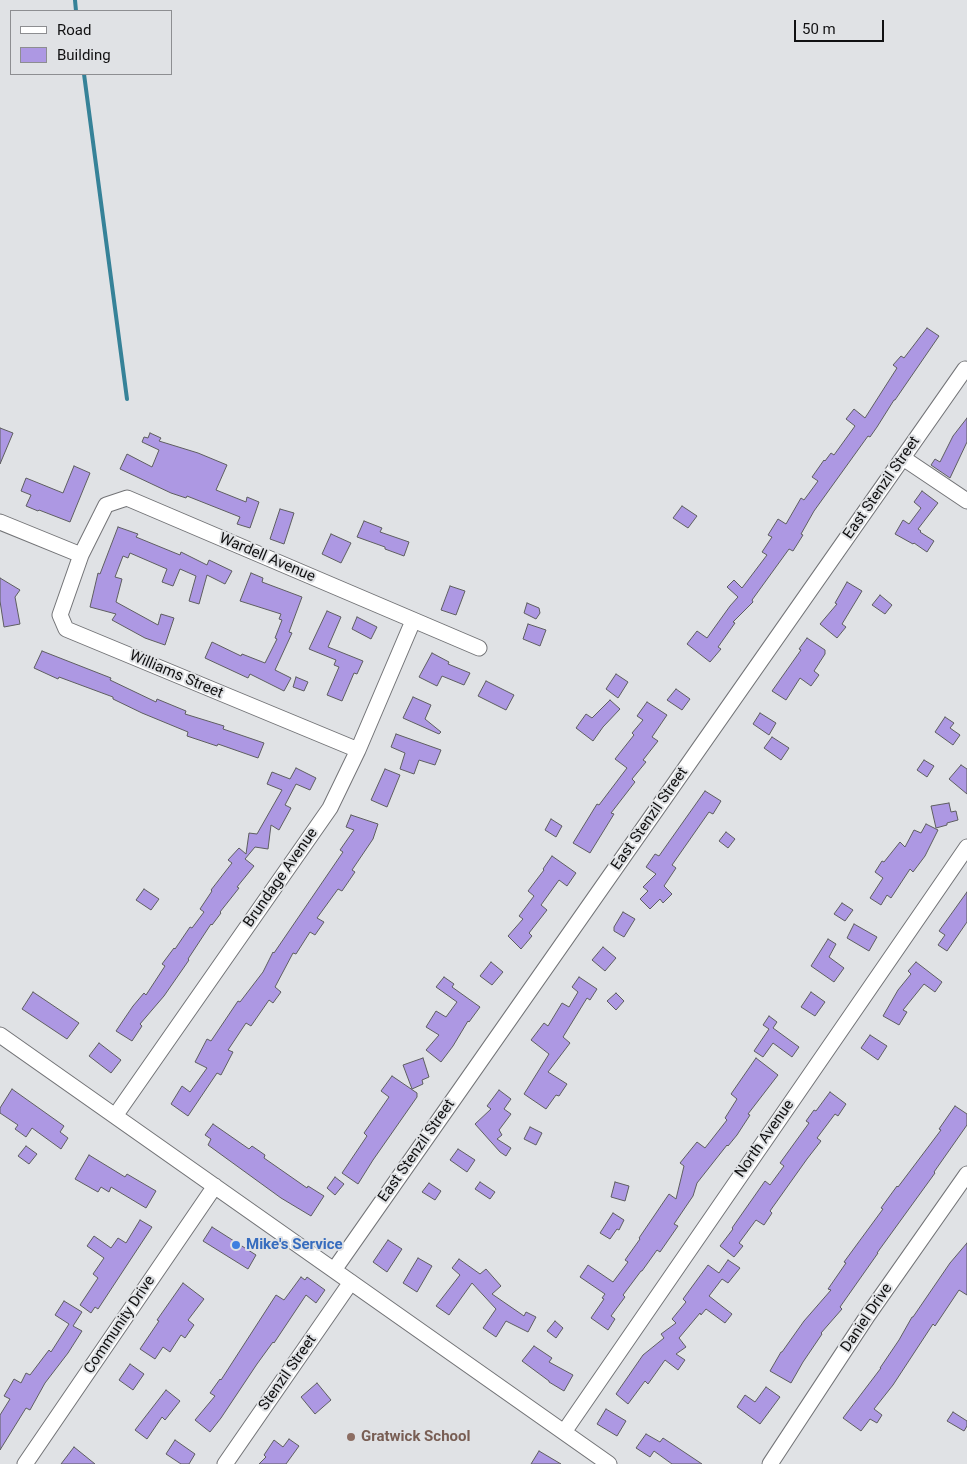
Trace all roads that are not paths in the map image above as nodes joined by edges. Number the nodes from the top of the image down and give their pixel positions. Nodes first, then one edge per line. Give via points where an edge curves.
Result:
1 (965, 369) dead end
2 (903, 458) junction
3 (967, 501) edge
4 (0, 522) edge
5 (81, 555) junction
6 (413, 622) junction
7 (479, 648) dead end
8 (358, 750) junction
9 (967, 847) edge
10 (0, 1035) edge
11 (115, 1116) junction
12 (967, 1174) edge
13 (214, 1186) junction
14 (334, 1270) junction
15 (352, 1282) junction
16 (564, 1432) junction
17 (25, 1464) edge
18 (225, 1464) edge
19 (609, 1464) edge
20 (770, 1464) edge

1 - 2 street, East Stenzil Street
2 - 3 street
2 - 14 street, East Stenzil Street
4 - 5 street
5 - 6 street, Wardell Avenue via 106,506 128,498
5 - 8 street, Williams Street via 60,615 66,629
6 - 7 street, Wardell Avenue
6 - 8 street, Brundage Avenue
8 - 11 street, Brundage Avenue via 330,808
9 - 16 street, North Avenue
10 - 11 street
11 - 13 street
12 - 20 street, Daniel Drive via 868,1315
13 - 14 street
13 - 17 street, Community Drive
14 - 15 street
15 - 16 street
15 - 18 street, Stenzil Street
16 - 19 street

